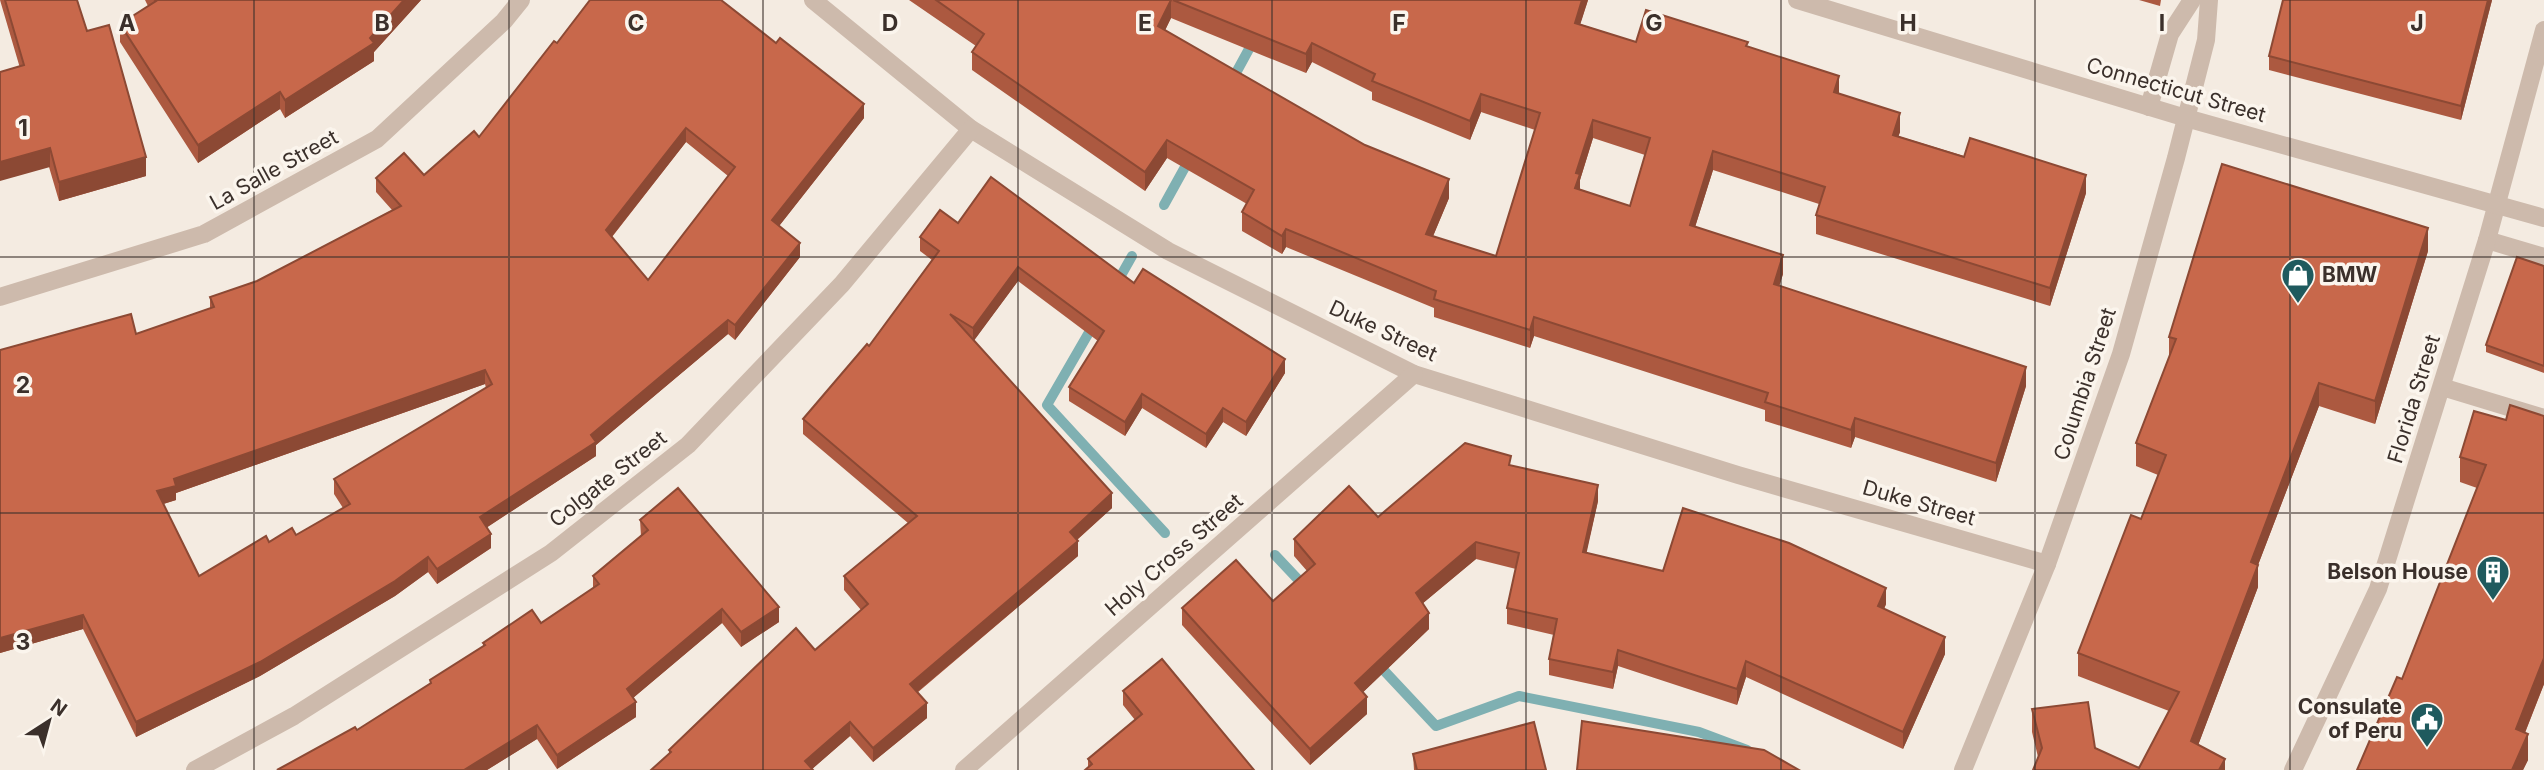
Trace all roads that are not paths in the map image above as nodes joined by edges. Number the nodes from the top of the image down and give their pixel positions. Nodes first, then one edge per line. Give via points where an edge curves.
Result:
1 (521, 0) edge
2 (813, 0) edge
3 (1797, 0) edge
4 (2192, 0) edge
5 (2209, 0) edge
6 (2544, 30) edge
7 (2149, 107) junction
8 (2186, 118) junction
9 (971, 129) junction
10 (2497, 206) junction
11 (2544, 218) edge
12 (2487, 240) junction
13 (2544, 257) edge
14 (0, 297) edge
15 (1414, 374) junction
16 (2442, 387) junction
17 (2544, 418) edge
18 (2047, 564) junction
19 (195, 770) edge
20 (964, 770) edge
21 (1963, 770) edge
22 (2292, 770) edge

1 - 14 street, La Salle Street via 376,139 204,234
2 - 9 street, Duke Street
3 - 7 street, Connecticut Street
4 - 7 street via 2170,34
5 - 8 street, Columbia Street via 2206,40
6 - 10 street, Florida Street
7 - 8 street, Connecticut Street
8 - 10 street, Connecticut Street
8 - 18 street, Columbia Street via 2121,354
9 - 15 street, Duke Street via 1168,251
9 - 19 street, Colgate Street via 842,284 688,444 551,553 294,716
10 - 11 street, Connecticut Street
10 - 12 street, Florida Street
12 - 13 street
12 - 16 street, Florida Street
15 - 18 street, Duke Street via 1738,475
15 - 20 street, Holy Cross Street
16 - 17 street
16 - 22 street, Florida Street via 2378,589
18 - 21 street, Columbia Street

